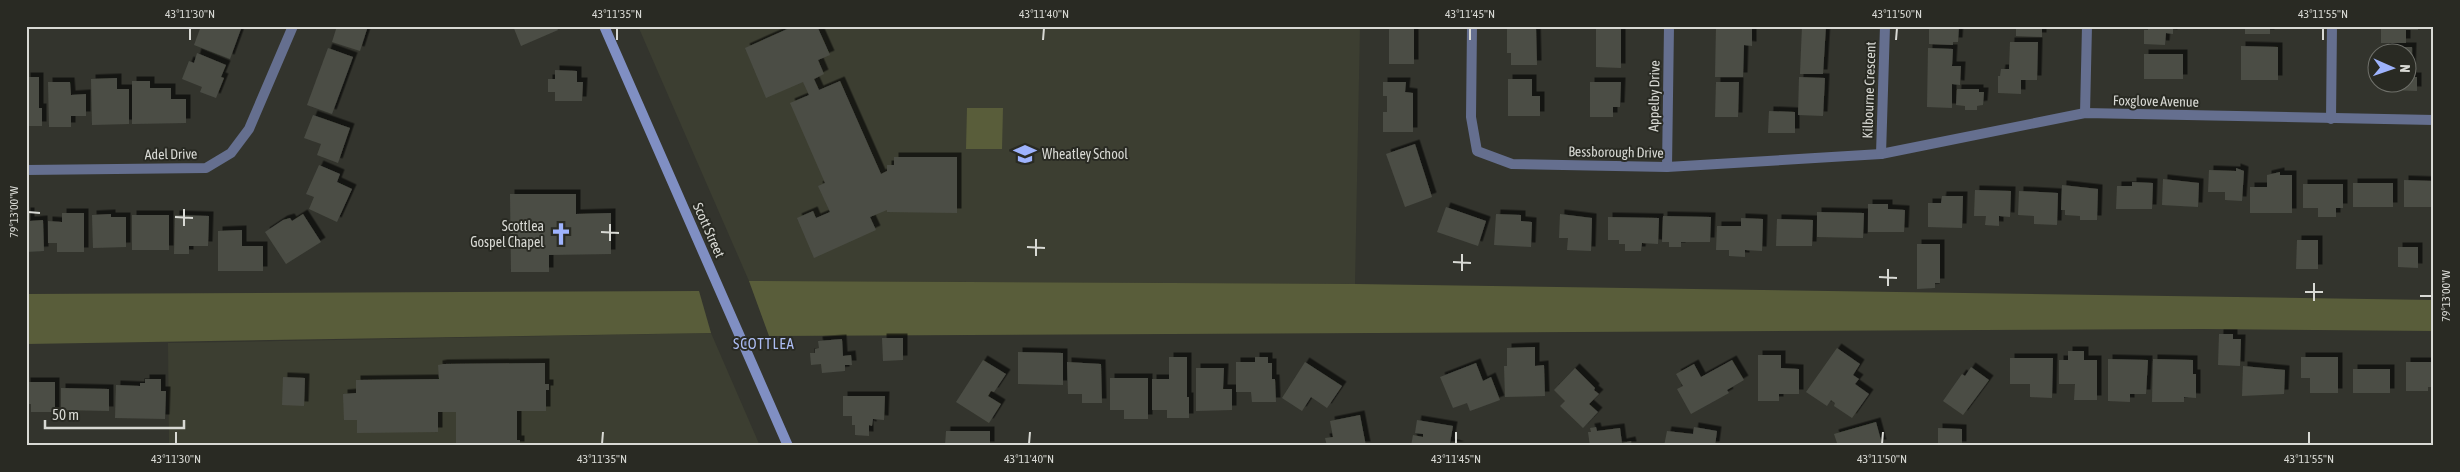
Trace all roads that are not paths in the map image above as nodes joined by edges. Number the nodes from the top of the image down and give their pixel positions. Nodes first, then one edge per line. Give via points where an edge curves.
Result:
1 (293, 26) edge
2 (604, 26) edge
3 (1472, 26) edge
4 (1669, 26) edge
5 (1885, 26) edge
6 (2087, 26) edge
7 (2332, 26) edge
8 (2085, 113) junction
9 (2331, 119) junction
10 (2434, 120) edge
11 (1881, 154) junction
12 (1667, 167) junction
13 (26, 170) edge
14 (788, 446) edge

1 - 13 street, Adel Drive via 249,129 231,153 206,168
2 - 14 main road, Scott Street
3 - 12 street, Bessborough Drive via 1471,117 1477,151 1512,164
4 - 12 street, Appelby Drive
5 - 11 street, Kilbourne Crescent
6 - 8 street
7 - 9 street
8 - 9 street, Foxglove Avenue
8 - 11 street, Foxglove Avenue
9 - 10 street, Foxglove Avenue
11 - 12 street, Bessborough Drive

